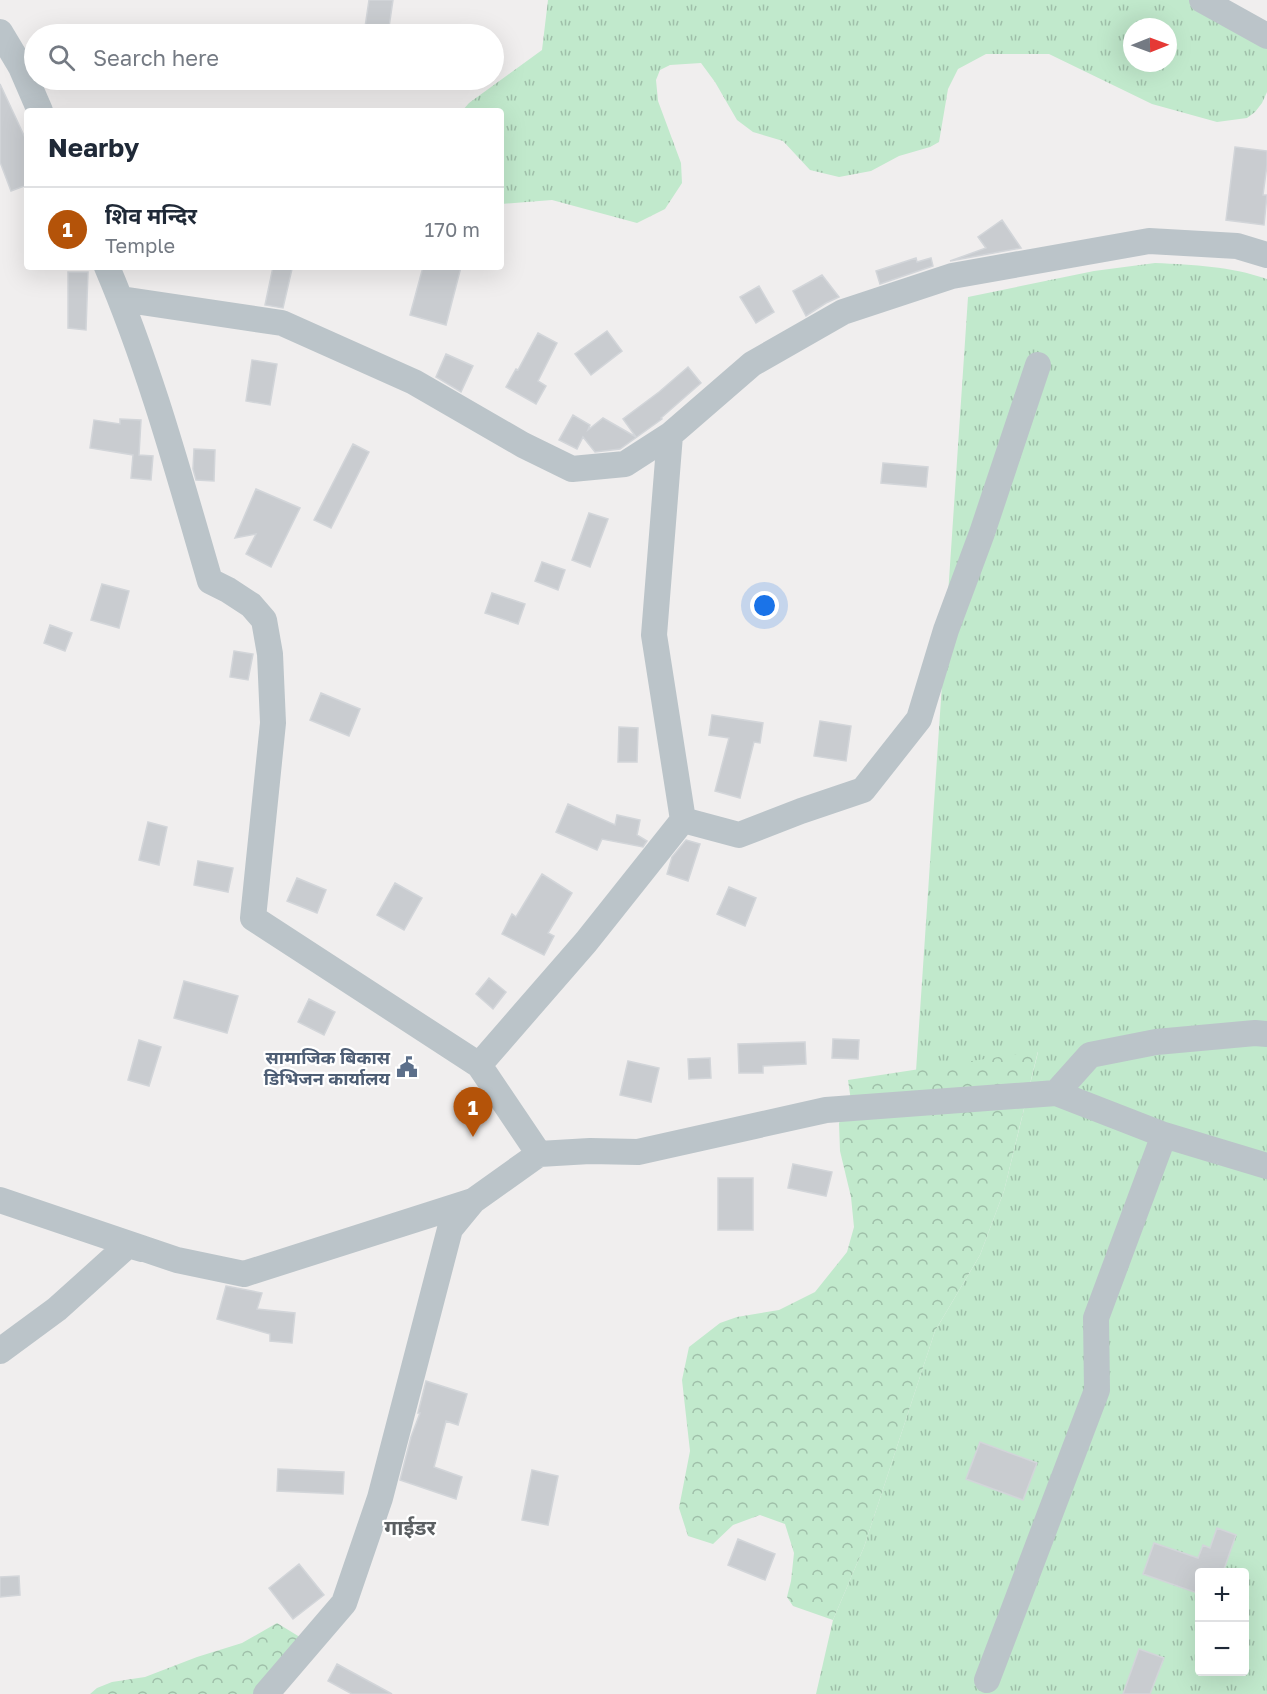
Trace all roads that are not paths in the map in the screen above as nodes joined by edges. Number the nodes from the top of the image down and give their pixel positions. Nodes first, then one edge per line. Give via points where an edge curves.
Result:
1 (1202, 0) edge
2 (0, 32) edge
3 (1267, 36) edge
4 (24, 74) edge
5 (31, 90) edge
6 (39, 108) edge
7 (1267, 255) edge
8 (108, 270) edge
9 (121, 299) junction
10 (1038, 365) dead end
11 (670, 435) junction
12 (683, 820) junction
13 (1267, 1034) edge
14 (479, 1065) junction
15 (1056, 1093) junction
16 (1164, 1134) junction
17 (539, 1154) junction
18 (1267, 1166) edge
19 (0, 1200) edge
20 (473, 1201) junction
21 (177, 1260) junction
22 (0, 1351) edge
23 (987, 1680) dead end
24 (266, 1694) edge

1 - 3 street
2 - 4 street
5 - 6 street
7 - 11 street via 1237,246 1149,241 952,276 843,312 752,364
8 - 9 street
9 - 11 street via 282,323 414,382 572,469 625,464
9 - 14 street via 210,581 251,605 264,620 270,654 273,723 253,918
10 - 12 street via 919,719 863,790 740,835
11 - 12 street via 654,634
12 - 14 street via 586,942
13 - 15 street via 1156,1042 1090,1055
14 - 17 street
15 - 16 street
15 - 17 street via 826,1110 638,1152
16 - 18 street
16 - 23 street via 1096,1318 1097,1390
17 - 20 street
19 - 21 street
20 - 21 street via 244,1274
20 - 24 street via 450,1229 380,1498 344,1604
21 - 22 street via 128,1245 57,1309

